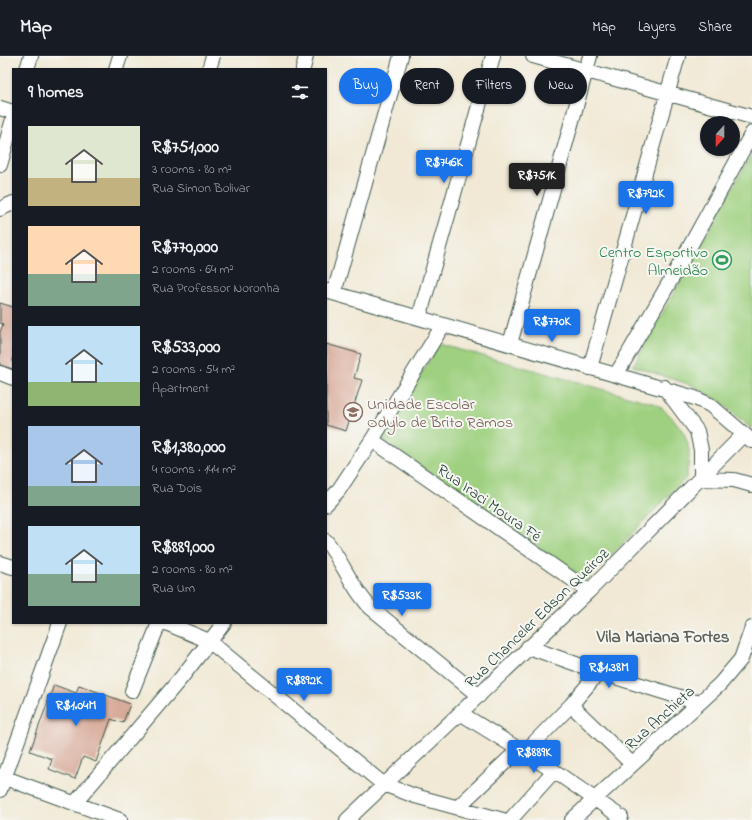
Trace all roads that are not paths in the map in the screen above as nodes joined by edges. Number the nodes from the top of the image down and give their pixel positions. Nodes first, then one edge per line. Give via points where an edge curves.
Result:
1 (30, 56) edge
2 (120, 56) edge
3 (212, 56) edge
4 (306, 56) edge
5 (401, 56) edge
6 (493, 56) edge
7 (533, 56) edge
8 (590, 56) edge
9 (678, 56) edge
10 (27, 68) edge
11 (116, 68) edge
12 (209, 68) edge
13 (302, 68) edge
14 (575, 68) edge
15 (586, 68) edge
16 (587, 72) edge
17 (667, 93) junction
18 (576, 104) edge
19 (0, 108) edge
20 (12, 112) edge
21 (752, 117) edge
22 (12, 123) edge
23 (752, 133) edge
24 (0, 165) edge
25 (0, 200) edge
26 (12, 203) edge
27 (12, 203) edge
28 (0, 209) edge
29 (330, 292) edge
30 (419, 318) junction
31 (443, 325) junction
32 (510, 344) junction
33 (590, 368) junction
34 (0, 373) edge
35 (616, 375) junction
36 (12, 378) edge
37 (664, 387) junction
38 (748, 438) edge
39 (372, 440) junction
40 (701, 479) junction
41 (752, 485) edge
42 (327, 503) edge
43 (327, 543) edge
44 (0, 562) edge
45 (12, 567) edge
46 (589, 591) junction
47 (60, 624) edge
48 (159, 624) edge
49 (168, 624) edge
50 (223, 624) edge
51 (752, 628) edge
52 (209, 641) junction
53 (528, 647) junction
54 (599, 672) junction
55 (132, 691) dead end
56 (478, 696) junction
57 (699, 703) junction
58 (571, 705) junction
59 (460, 713) junction
60 (521, 752) junction
61 (632, 764) junction
62 (554, 771) junction
63 (2, 781) edge
64 (382, 784) junction
65 (594, 798) junction
66 (75, 803) junction
67 (457, 808) junction
68 (621, 817) dead end
69 (120, 820) edge
70 (347, 820) edge
71 (503, 820) edge
72 (510, 820) edge
73 (572, 820) edge

1 - 10 street
2 - 11 street
3 - 12 street
4 - 13 street
5 - 29 street
6 - 30 street
7 - 14 street
8 - 15 street
9 - 17 street
16 - 17 street
17 - 21 street
17 - 33 street
18 - 32 street
19 - 20 street
22 - 24 street
23 - 35 street
25 - 26 street
27 - 28 street
29 - 30 street
30 - 31 street
31 - 32 street
31 - 39 street
32 - 33 street
33 - 35 street
34 - 36 street
35 - 37 street
37 - 38 street via 710,405
37 - 40 street via 697,431 701,450
38 - 40 street, Rua Chanceler Edson Queiroz
39 - 42 street via 338,491
39 - 46 street, Rua Iraci Moura Fé
40 - 41 street via 734,480
40 - 46 street, Rua Chanceler Edson Queiroz
43 - 56 street via 360,596
44 - 45 street
46 - 53 street, Rua Chanceler Edson Queiroz
47 - 63 street
48 - 55 street
49 - 52 street
50 - 52 street
51 - 57 street, Rua Anchieta via 741,659 720,684
52 - 64 street
52 - 66 street via 181,678
53 - 54 street
53 - 56 street, Rua Chanceler Edson Queiroz
54 - 57 street
54 - 58 street
56 - 59 street, Rua Chanceler Edson Queiroz
57 - 61 street, Rua Anchieta
58 - 60 street
58 - 61 street
59 - 60 street
59 - 64 street, Rua Chanceler Edson Queiroz
60 - 62 street
60 - 67 street
61 - 65 street, Rua Anchieta
62 - 65 street
62 - 72 street
63 - 66 street
64 - 67 street
64 - 70 street, Rua Chanceler Edson Queiroz
65 - 68 street
65 - 73 street, Rua Anchieta
66 - 69 street
67 - 71 street

